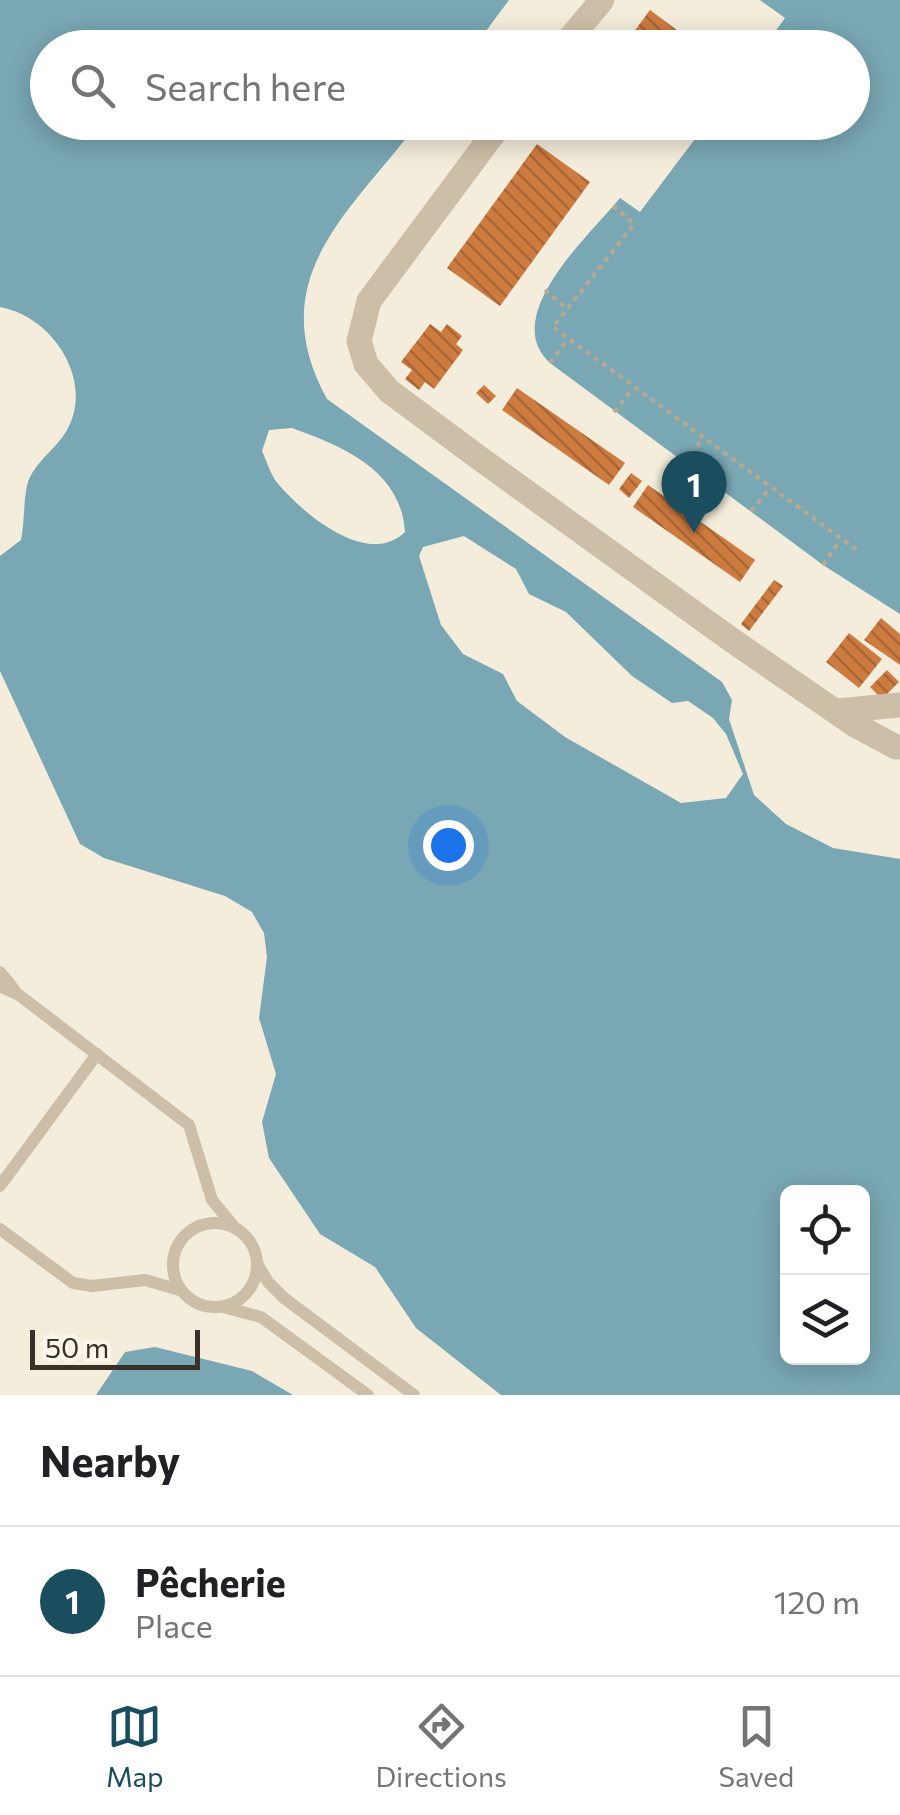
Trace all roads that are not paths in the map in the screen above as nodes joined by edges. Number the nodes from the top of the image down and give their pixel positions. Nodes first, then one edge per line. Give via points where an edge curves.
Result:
1 (602, 0) edge
2 (577, 30) edge
3 (489, 140) edge
4 (900, 706) edge
5 (837, 711) junction
6 (898, 750) edge
7 (0, 972) edge
8 (0, 986) edge
9 (19, 995) junction
10 (97, 1054) junction
11 (0, 1186) edge
12 (0, 1229) edge
13 (236, 1229) junction
14 (257, 1262) junction
15 (180, 1290) junction
16 (221, 1307) junction
17 (368, 1395) edge
18 (414, 1395) edge

1 - 2 street
3 - 5 street via 369,301 360,322 360,354 404,402
4 - 5 street
4 - 6 street via 892,729
5 - 6 street
7 - 9 lane
8 - 9 lane
9 - 10 lane
10 - 11 lane
10 - 13 lane via 189,1125 212,1200
12 - 15 lane via 73,1282 145,1280
13 - 14 lane
13 - 15 lane via 208,1223 183,1237 172,1263
14 - 16 lane via 244,1296
14 - 18 lane via 276,1291
15 - 16 lane via 205,1306
16 - 17 lane via 260,1317

